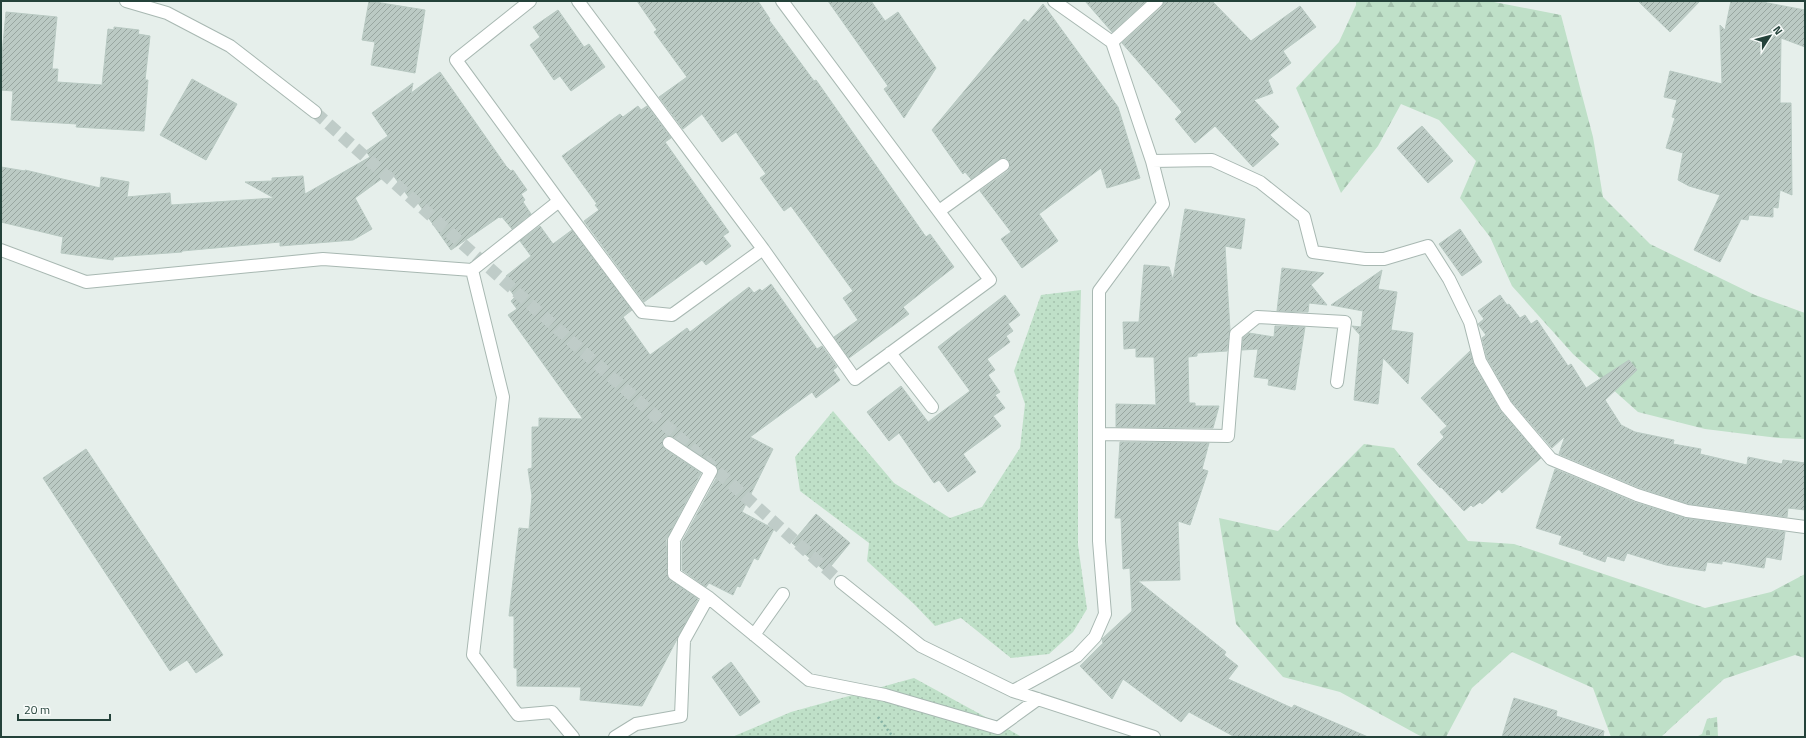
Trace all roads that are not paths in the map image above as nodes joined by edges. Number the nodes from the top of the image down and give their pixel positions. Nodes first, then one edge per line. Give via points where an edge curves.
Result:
1 (126, 1) edge
2 (530, 1) edge
3 (578, 1) edge
4 (782, 1) edge
5 (1054, 1) edge
6 (1157, 1) edge
7 (1112, 42) junction
8 (315, 112) tunnel mouth
9 (1152, 161) junction
10 (1003, 165) dead end
11 (559, 201) junction
12 (939, 211) junction
13 (763, 249) junction
14 (1, 250) edge
15 (472, 270) junction
16 (890, 353) junction
17 (1337, 382) dead end
18 (932, 408) dead end
19 (1099, 434) junction
20 (669, 443) dead end
21 (1805, 527) edge
22 (841, 582) tunnel mouth
23 (783, 594) dead end
24 (708, 597) junction
25 (754, 635) junction
26 (1013, 691) junction
27 (1038, 699) junction
28 (573, 737) edge
29 (615, 737) edge
30 (1154, 737) edge

1 - 8 street via 167,13 230,46
2 - 11 street via 456,60
3 - 13 street
4 - 12 street
5 - 7 street
6 - 7 street
7 - 9 street
9 - 19 street via 1163,204 1099,292
9 - 21 street via 1212,160 1260,182 1304,217 1313,252 1384,259 1428,246 1449,279 1466,314 1480,361 1502,400 1551,459 1637,495 1687,511
10 - 12 street
11 - 13 street via 642,312 672,315
11 - 15 street
12 - 16 street via 990,280
13 - 16 street via 855,379
14 - 15 street via 86,282 323,259
15 - 28 street via 504,397 473,656 518,715 552,712
16 - 18 street
17 - 19 street via 1344,322 1257,317 1236,334 1228,436
19 - 26 street via 1099,541 1106,614 1095,637 1077,656
20 - 24 street via 711,471 674,540 674,574
22 - 26 street via 921,646
23 - 25 street
24 - 25 street
24 - 29 street via 684,640 681,716 636,724
25 - 27 street via 809,680 885,695 998,728
26 - 27 street
27 - 30 street

